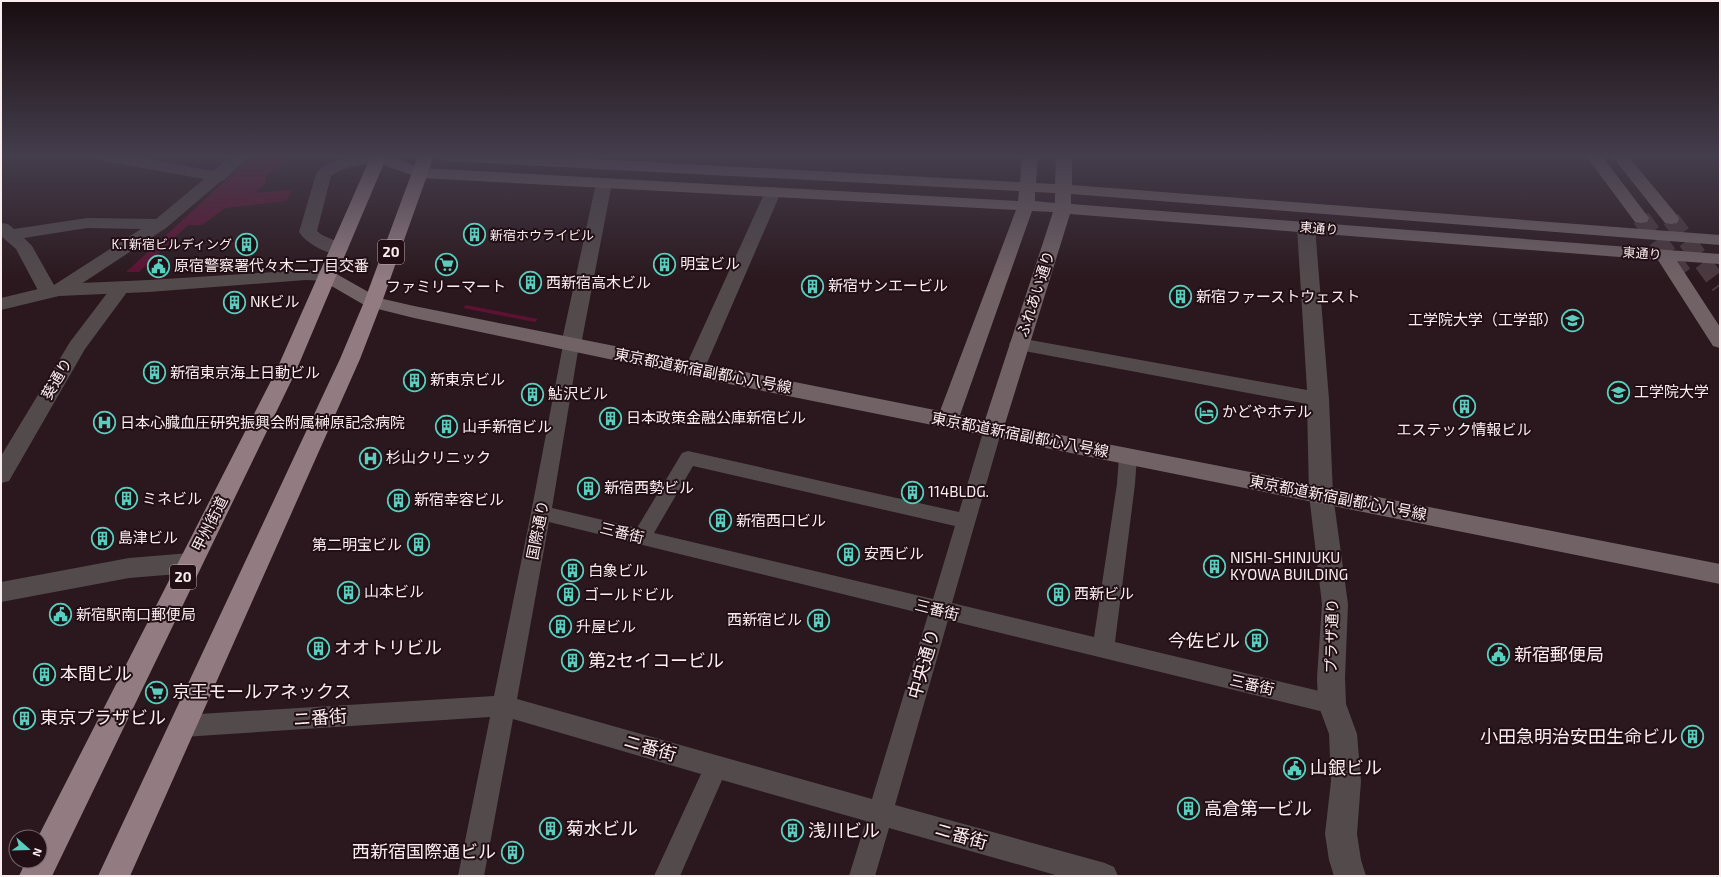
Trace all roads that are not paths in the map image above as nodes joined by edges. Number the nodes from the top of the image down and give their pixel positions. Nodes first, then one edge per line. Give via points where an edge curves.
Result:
1 (1027, 196) edge
2 (193, 197) edge
3 (318, 197) edge
4 (361, 197) edge
5 (411, 197) edge
6 (601, 197) edge
7 (771, 197) edge
8 (1044, 197) edge
9 (1626, 197) edge
10 (1653, 197) edge
11 (1063, 198) junction
12 (1642, 218) tunnel mouth
13 (1671, 219) tunnel mouth
14 (160, 224) junction
15 (1306, 227) junction
16 (5, 231) edge
17 (1677, 236) junction
18 (1720, 240) edge
19 (339, 249) junction
20 (1664, 255) junction
21 (1719, 260) edge
22 (328, 276) junction
23 (121, 288) junction
24 (53, 291) junction
25 (373, 302) junction
26 (1, 304) edge
27 (1720, 342) edge
28 (1019, 344) junction
29 (571, 345) junction
30 (694, 370) junction
31 (1318, 399) junction
32 (948, 420) junction
33 (993, 429) junction
34 (1128, 456) junction
35 (1, 475) edge
36 (1321, 494) junction
37 (542, 513) junction
38 (967, 521) junction
39 (641, 538) junction
40 (190, 563) junction
41 (1720, 574) edge
42 (1, 592) edge
43 (940, 610) junction
44 (1103, 650) junction
45 (1332, 704) junction
46 (504, 706) junction
47 (183, 726) junction
48 (716, 767) junction
49 (880, 813) junction
50 (35, 876) edge
51 (114, 876) edge
52 (471, 876) edge
53 (667, 876) edge
54 (862, 876) edge
55 (1105, 876) edge
56 (1350, 876) edge

1 - 32 main road
2 - 14 street
3 - 19 street via 308,232 316,240
4 - 19 highway, 甲州街道 / 20
5 - 25 highway, 20
6 - 29 street, 国際通り
7 - 30 street
8 - 11 main road, 東通り
9 - 12 main road
10 - 13 main road
11 - 15 main road, 東通り
11 - 17 main road, 東通り
11 - 28 main road, ふれあい通り
14 - 16 street via 87,224
14 - 24 street
15 - 20 main road, 東通り
15 - 31 street, プラザ通り
16 - 24 street via 23,246
17 - 18 main road, 東通り
17 - 20 main road
17 - 21 main road
19 - 22 highway, 甲州街道 / 20
20 - 21 main road, 東通り
20 - 27 main road
22 - 23 street via 298,275
22 - 25 main road, 東京都道新宿副都心八号線
22 - 40 highway, 甲州街道 / 20 via 286,371
23 - 24 street
23 - 35 street, 葵通り via 77,346
24 - 26 street
25 - 29 main road, 東京都道新宿副都心八号線
25 - 47 highway, 20
28 - 31 street
28 - 33 main road, ふれあい通り
29 - 30 main road, 東京都道新宿副都心八号線
29 - 37 street, 国際通り
30 - 32 main road, 東京都道新宿副都心八号線
31 - 36 street, プラザ通り
32 - 33 main road, 東京都道新宿副都心八号線
33 - 34 main road, 東京都道新宿副都心八号線
33 - 38 street, 中央通り
34 - 36 main road, 東京都道新宿副都心八号線
34 - 44 street
36 - 41 main road, 東京都道新宿副都心八号線
36 - 45 street, プラザ通り via 1335,604
37 - 39 street, 三番街
37 - 46 street, 国際通り
38 - 39 street via 688,458
38 - 43 street, 中央通り
39 - 43 street, 三番街
40 - 42 street via 129,568
40 - 50 highway, 甲州街道 / 20
43 - 44 street, 三番街
43 - 49 street, 中央通り
44 - 45 street, 三番街
45 - 56 street, プラザ通り via 1343,734 1346,781 1341,834
46 - 47 street, ニ番街
46 - 48 street, ニ番街
46 - 52 street, 国際通り
47 - 51 highway, 20
48 - 49 street, ニ番街
48 - 53 street
49 - 54 street, 中央通り
49 - 55 street, ニ番街

